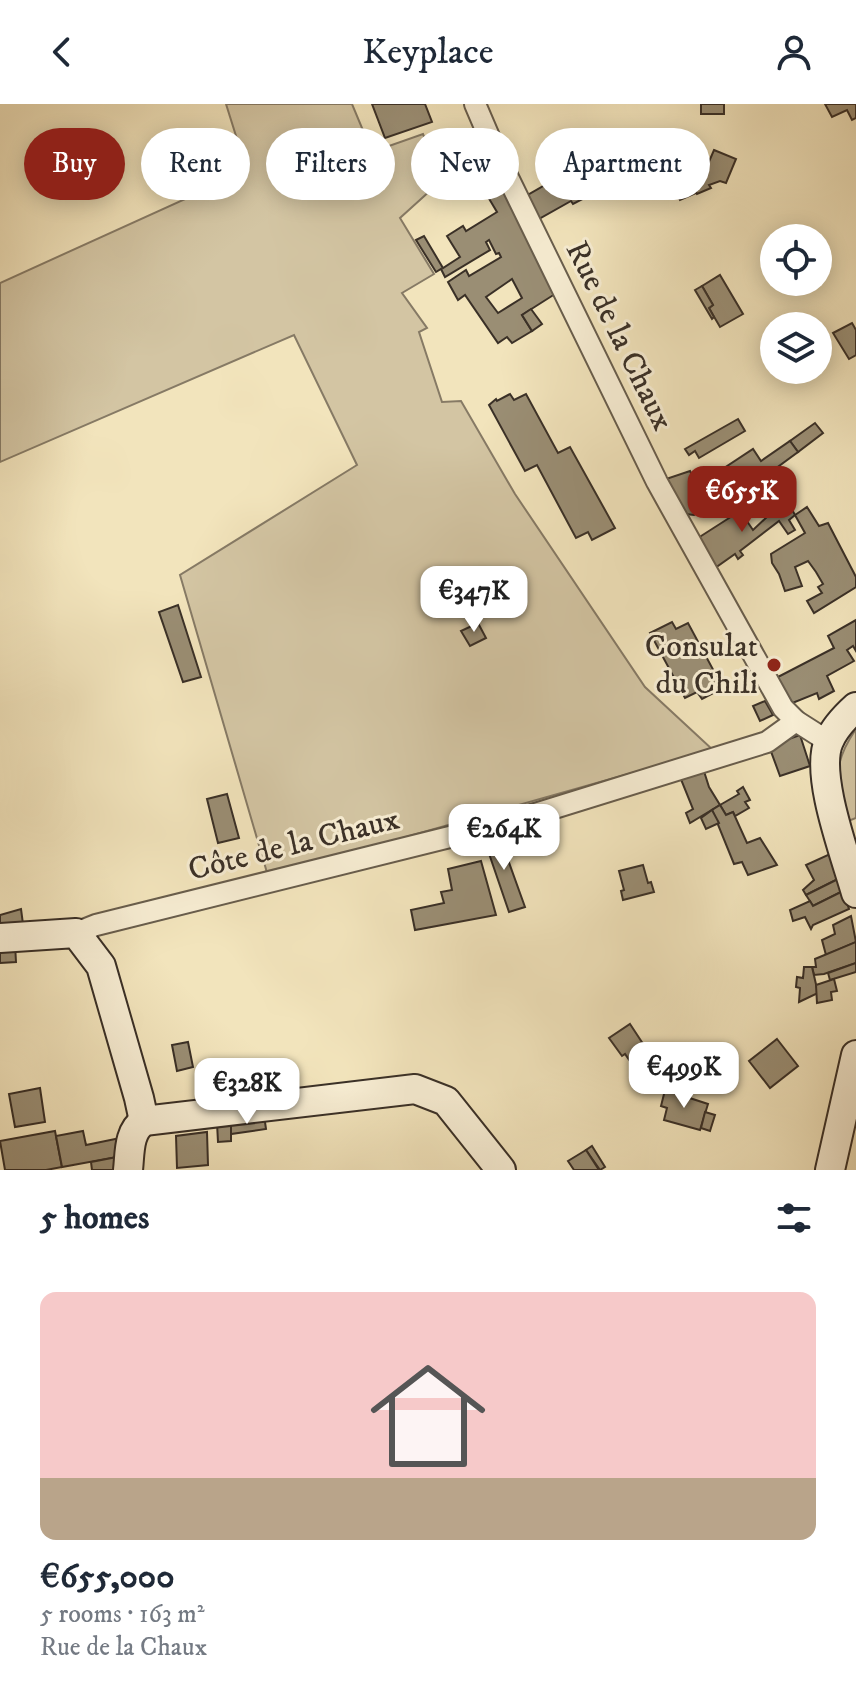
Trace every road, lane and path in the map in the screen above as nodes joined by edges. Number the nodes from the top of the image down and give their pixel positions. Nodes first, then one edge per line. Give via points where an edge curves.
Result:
1 (475, 104) edge
2 (856, 707) edge
3 (796, 721) junction
4 (829, 742) junction
5 (856, 893) edge
6 (76, 933) junction
7 (0, 938) edge
8 (856, 1055) edge
9 (144, 1121) junction
10 (128, 1170) edge
11 (501, 1170) edge
12 (830, 1170) edge

1 - 3 street, Rue de la Chaux via 657,482 783,708
2 - 4 street
3 - 4 street, Rue de la Chaux
3 - 6 street, Côte de la Chaux via 767,742 506,823
4 - 5 street via 824,763 827,787
6 - 7 street
6 - 9 street via 101,966
8 - 12 street
9 - 10 street via 131,1138
9 - 11 street via 415,1089 446,1101

